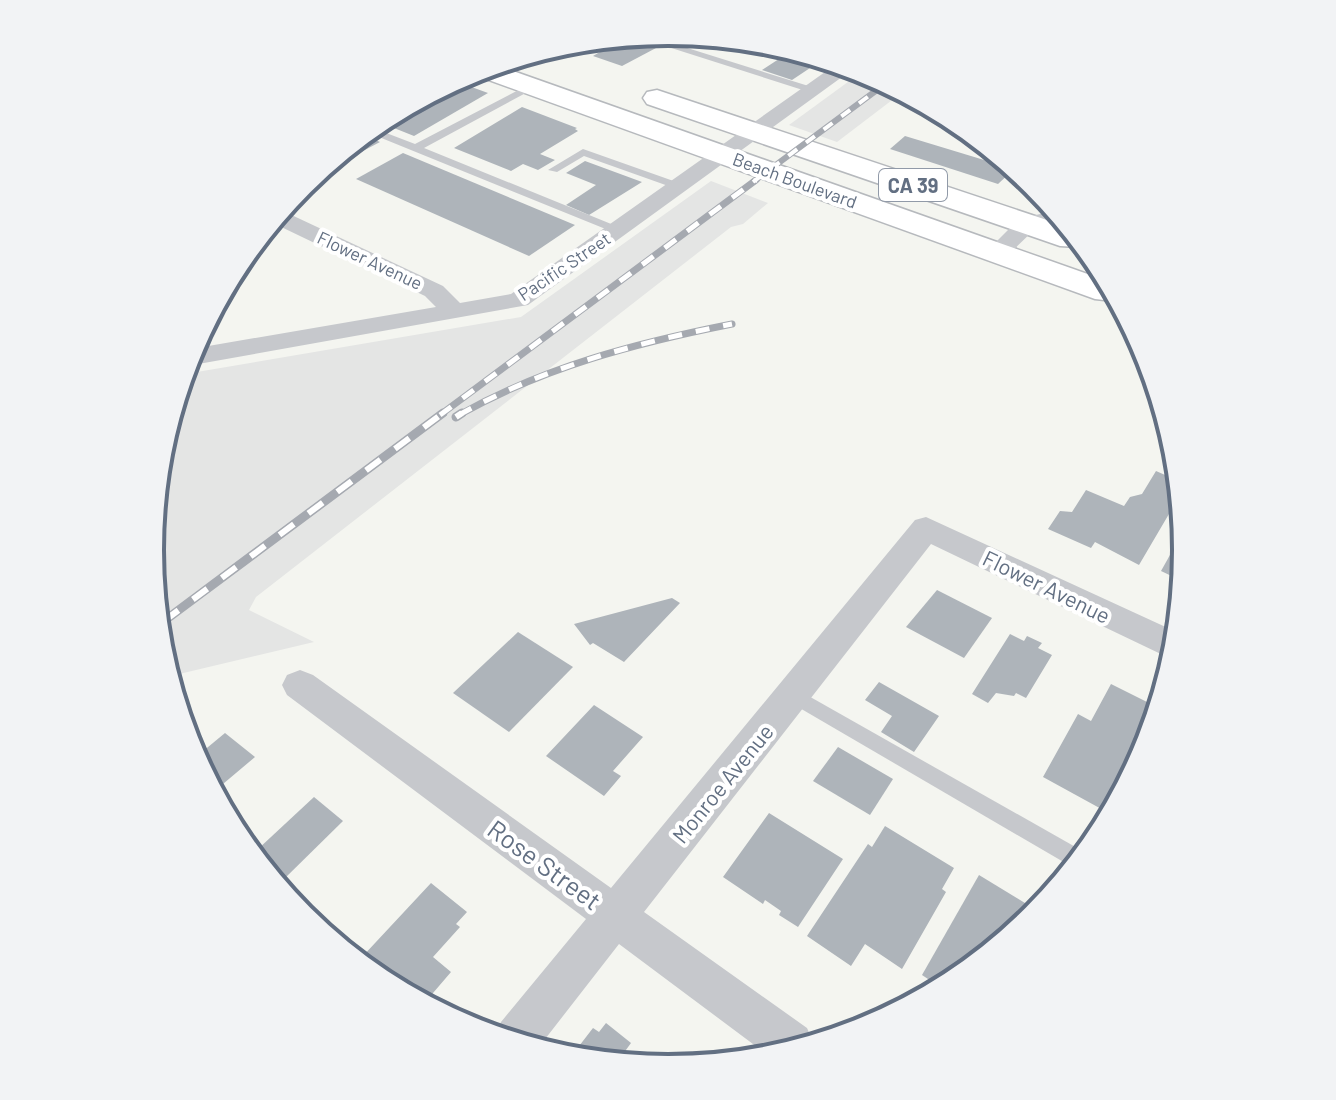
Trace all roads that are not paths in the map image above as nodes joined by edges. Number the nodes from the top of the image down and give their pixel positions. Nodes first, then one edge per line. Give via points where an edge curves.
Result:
1 (685, 47) edge
2 (501, 75) edge
3 (834, 75) edge
4 (532, 86) junction
5 (812, 90) junction
6 (639, 92) dead end
7 (754, 131) junction
8 (383, 135) edge
9 (416, 148) junction
10 (723, 154) junction
11 (553, 170) dead end
12 (678, 186) junction
13 (1042, 220) edge
14 (287, 221) edge
15 (617, 230) junction
16 (997, 253) junction
17 (1099, 289) edge
18 (455, 312) junction
19 (205, 350) edge
20 (926, 528) joint
21 (1163, 641) edge
22 (300, 685) dead end
23 (792, 695) junction
24 (1070, 855) edge
25 (615, 916) junction
26 (522, 1032) edge
27 (785, 1040) edge

1 - 5 lane
2 - 4 main road, Beach Boulevard / CA 39
3 - 5 street, Pacific Street
4 - 9 lane
4 - 10 main road, Beach Boulevard / CA 39
5 - 7 street, Pacific Street
6 - 7 main road, Beach Boulevard / CA 39
7 - 10 street, Pacific Street
7 - 13 main road, Beach Boulevard / CA 39
8 - 9 lane
9 - 15 lane
10 - 12 street, Pacific Street
10 - 16 main road, Beach Boulevard / CA 39
11 - 12 lane via 583,152
12 - 15 street, Pacific Street
13 - 16 street
14 - 18 street, Flower Avenue via 434,291
15 - 18 street, Pacific Street via 519,300
16 - 17 main road, Beach Boulevard / CA 39
18 - 19 street, Pacific Street
20 - 21 street, Flower Avenue
20 - 23 street, Monroe Avenue
22 - 25 street, Rose Street
23 - 24 lane
23 - 25 street, Monroe Avenue
25 - 26 street, Monroe Avenue
25 - 27 street, Rose Street

